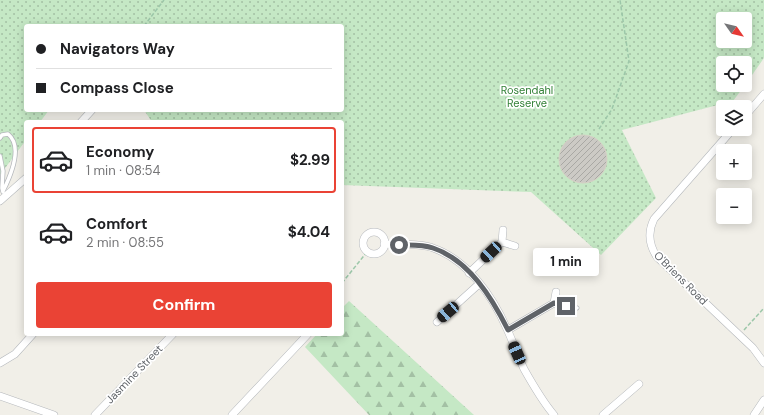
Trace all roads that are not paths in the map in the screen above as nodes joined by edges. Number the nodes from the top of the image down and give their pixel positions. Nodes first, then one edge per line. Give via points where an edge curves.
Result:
1 (764, 94) edge
2 (752, 108) edge
3 (90, 112) edge
4 (83, 120) edge
5 (727, 136) edge
6 (0, 138) edge
7 (0, 156) edge
8 (24, 179) edge
9 (4, 194) junction
10 (0, 202) edge
11 (503, 230) dead end
12 (502, 242) junction
13 (384, 244) junction
14 (515, 246) dead end
15 (469, 273) junction
16 (479, 284) junction
17 (556, 292) dead end
18 (554, 303) junction
19 (566, 306) joint
20 (577, 308) dead end
21 (437, 322) dead end
22 (508, 330) junction
23 (31, 336) edge
24 (171, 336) edge
25 (306, 336) edge
26 (0, 363) edge
27 (764, 363) edge
28 (639, 384) dead end
29 (0, 396) edge
30 (764, 400) edge
31 (54, 415) edge
32 (95, 415) edge
33 (232, 415) edge
34 (554, 415) edge
35 (603, 415) edge
36 (754, 415) edge

1 - 2 street
3 - 4 street
5 - 27 street, O'Briens Road via 658,214 649,234 650,245 657,257 753,348
6 - 9 lane via 8,134 16,144 16,153
7 - 9 lane
8 - 9 street
9 - 10 street
11 - 12 street
12 - 14 street
12 - 15 street
13 - 13 street via 384,239 376,233 367,235 363,244 367,252 376,254
13 - 15 street via 432,248 446,254
15 - 16 street
16 - 21 street
16 - 22 street via 497,308
17 - 18 street
18 - 19 street
18 - 22 street
19 - 20 lane
22 - 34 street via 524,368
23 - 26 street via 15,354
24 - 32 street, Jasmine Street
25 - 33 street
28 - 35 street
29 - 31 street
30 - 36 street

